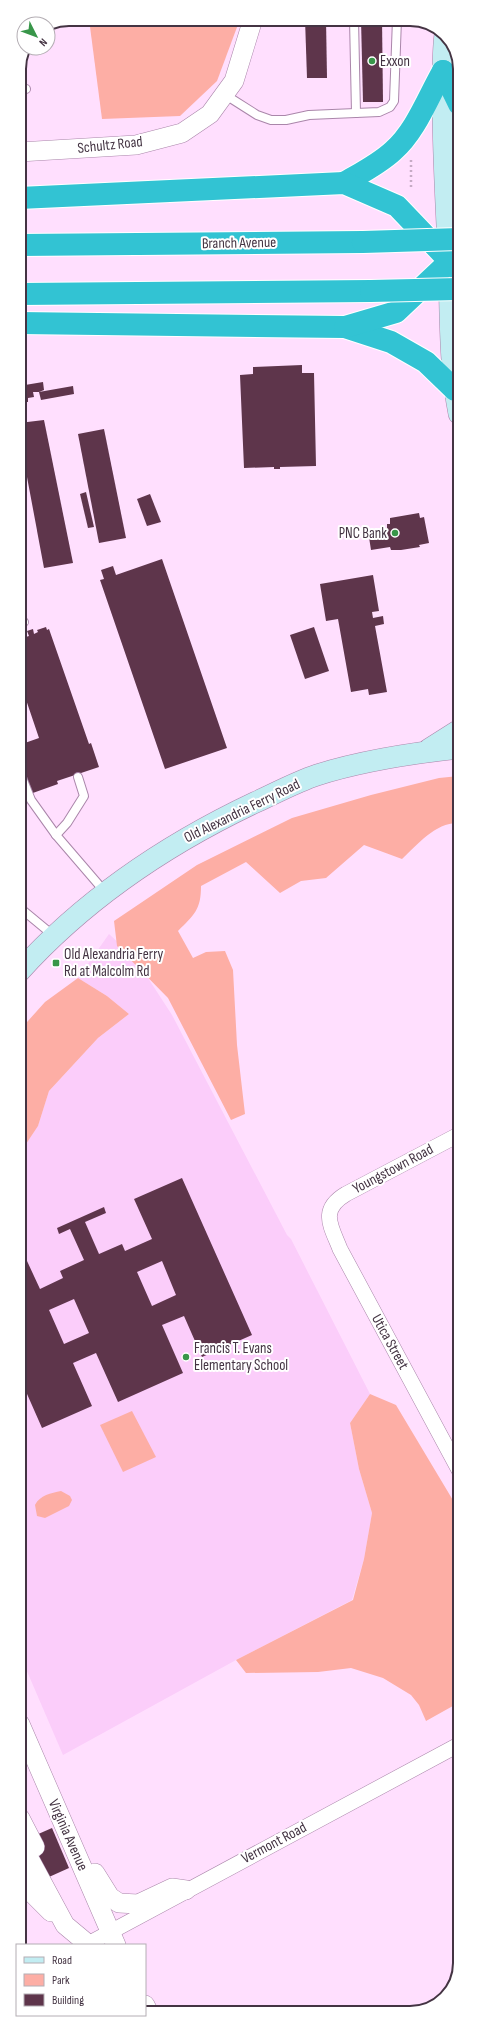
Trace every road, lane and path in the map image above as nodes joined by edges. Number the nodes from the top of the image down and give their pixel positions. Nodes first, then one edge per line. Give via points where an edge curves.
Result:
1 (251, 26) edge
2 (354, 26) edge
3 (397, 26) edge
4 (445, 45) edge
5 (443, 71) junction
6 (453, 92) edge
7 (224, 94) junction
8 (356, 113) junction
9 (26, 152) edge
10 (411, 156) dead end
11 (344, 184) junction
12 (411, 188) dead end
13 (26, 198) edge
14 (453, 233) edge
15 (453, 240) edge
16 (26, 246) edge
17 (453, 258) edge
18 (453, 264) edge
19 (453, 289) edge
20 (26, 294) edge
21 (453, 305) edge
22 (26, 323) edge
23 (345, 327) junction
24 (453, 380) edge
25 (453, 389) edge
26 (453, 734) edge
27 (453, 749) edge
28 (424, 752) junction
29 (78, 777) dead end
30 (26, 788) edge
31 (56, 835) junction
32 (106, 893) junction
33 (26, 913) edge
34 (54, 936) junction
35 (26, 965) edge
36 (453, 1138) edge
37 (330, 1210) joint
38 (453, 1459) edge
39 (26, 1738) edge
40 (453, 1748) edge
41 (26, 1828) edge
42 (26, 1850) edge
43 (79, 1860) junction
44 (26, 1880) edge
45 (186, 1890) junction
46 (65, 1926) junction
47 (112, 1939) edge
48 (89, 1944) edge

1 - 7 street, Schultz Road via 234,81
2 - 8 lane
3 - 8 lane via 394,101 390,107 379,112
4 - 5 main road
5 - 6 highway
5 - 11 highway via 400,144 385,158
5 - 14 main road via 443,138
7 - 8 lane via 271,120
7 - 9 street, Schultz Road via 210,114 182,133 136,145
10 - 12 path
11 - 13 highway
11 - 17 highway via 397,206
15 - 16 highway, Branch Avenue, bridge
18 - 23 highway via 396,312
19 - 20 highway, bridge
21 - 24 main road via 450,349
22 - 23 highway
23 - 25 highway via 391,342 426,362
26 - 28 main road
27 - 28 main road, Old Alexandria Ferry Road
28 - 32 main road, Old Alexandria Ferry Road via 316,775 211,824 148,862
29 - 31 lane via 84,796
30 - 31 lane via 31,800
31 - 32 lane
32 - 34 main road, Old Alexandria Ferry Road
33 - 34 lane
34 - 35 main road, Old Alexandria Ferry Road
36 - 37 street, Youngstown Road via 346,1194 333,1204
37 - 38 street, Utica Street via 329,1218 340,1249
39 - 43 street, Virginia Avenue
40 - 45 street, Vermont Road
41 - 46 street via 60,1901
42 - 46 street
43 - 45 street via 94,1871 110,1897 119,1903 138,1904 172,1888
43 - 47 street, Virginia Avenue
44 - 46 street via 32,1893
45 - 47 street, Vermont Road
46 - 48 street
47 - 48 street, Vermont Road

